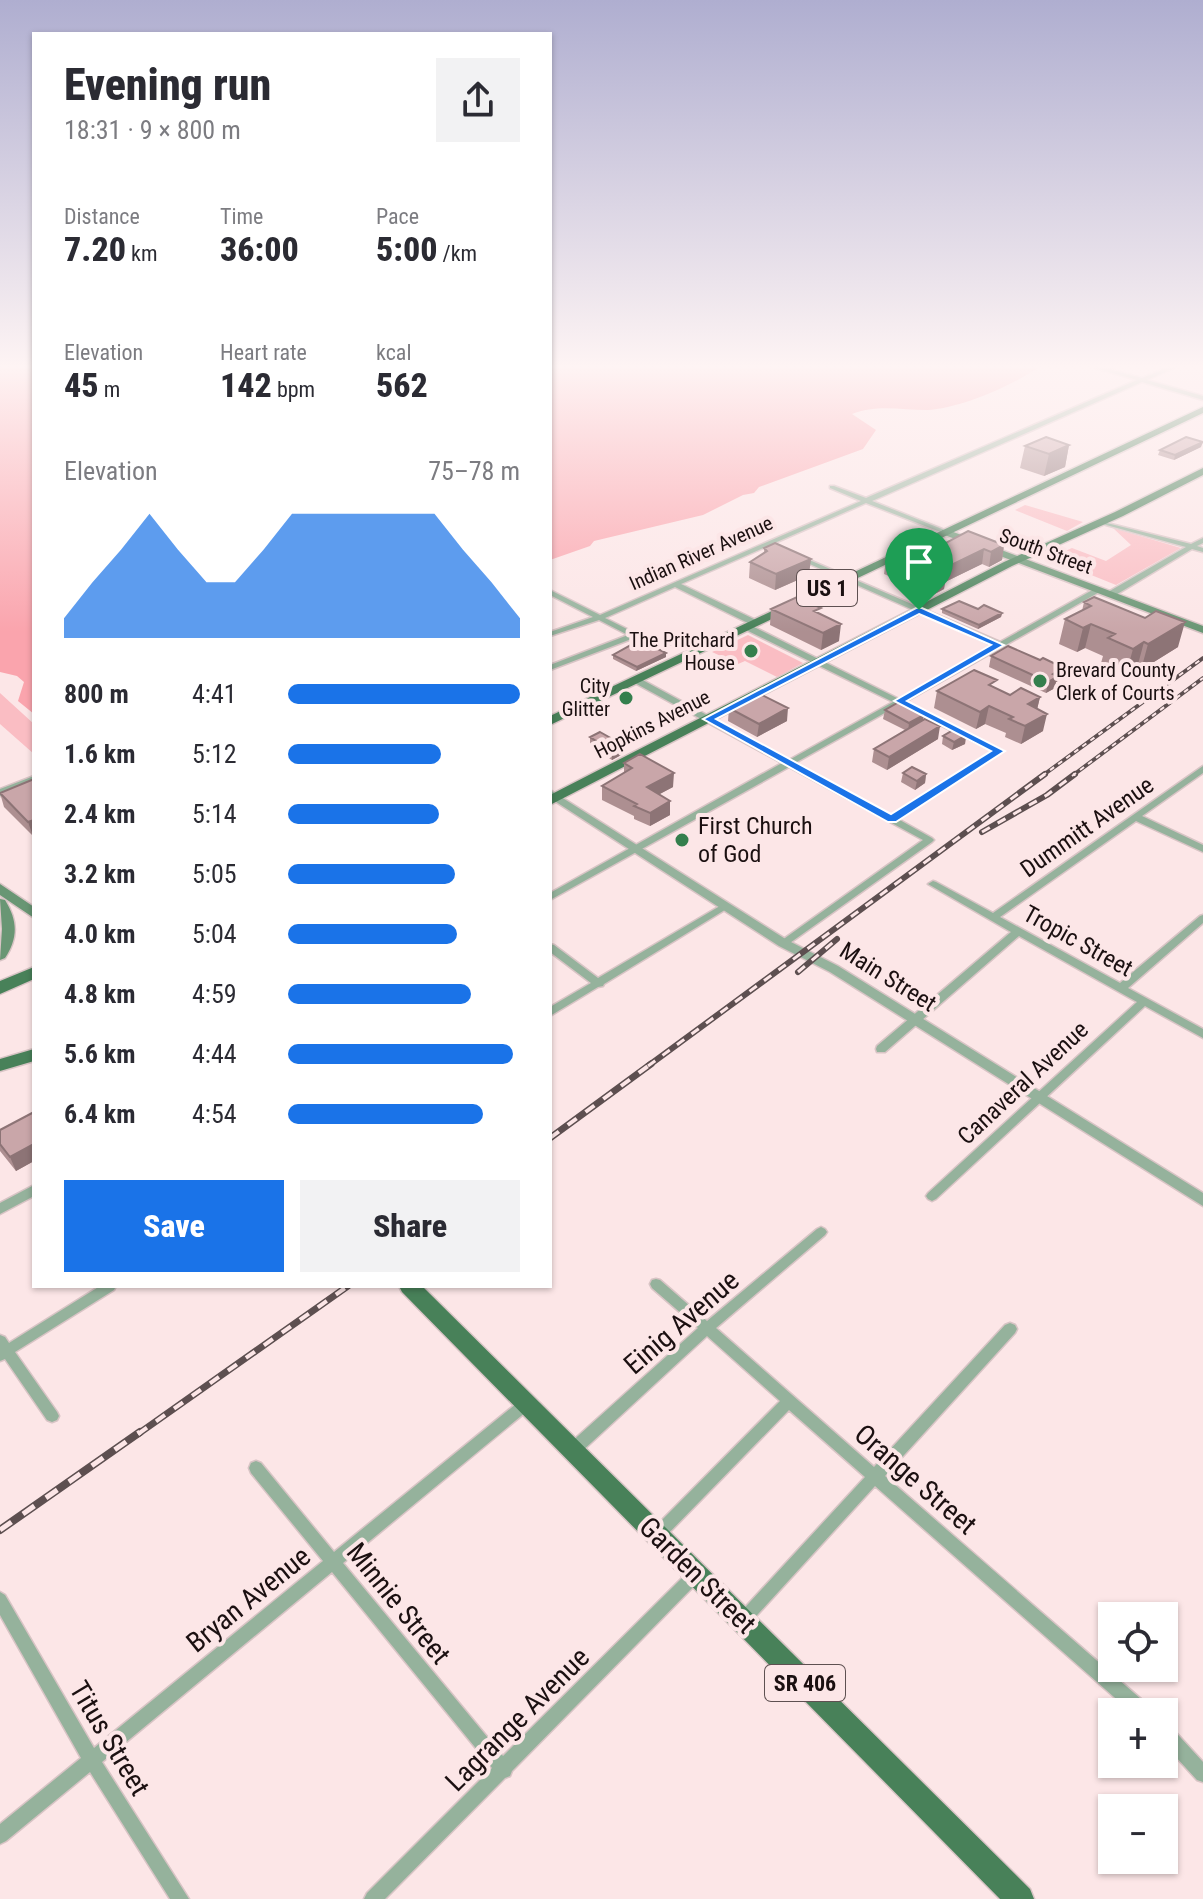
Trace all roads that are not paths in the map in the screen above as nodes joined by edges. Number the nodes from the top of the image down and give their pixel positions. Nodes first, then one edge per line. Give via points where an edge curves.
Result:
1 (970, 456) edge
2 (1107, 456) edge
3 (1203, 471) edge
4 (832, 487) dead end
5 (863, 500) junction
6 (1101, 522) junction
7 (945, 532) junction
8 (1203, 540) edge
9 (767, 543) junction
10 (1190, 547) junction
11 (1044, 548) junction
12 (1203, 550) edge
13 (1016, 560) junction
14 (1067, 577) junction
15 (847, 579) junction
16 (675, 584) junction
17 (1099, 590) junction
18 (552, 593) edge
19 (1111, 594) junction
20 (919, 610) junction
21 (598, 618) junction
22 (751, 625) junction
23 (1203, 630) edge
24 (552, 633) edge
25 (632, 636) junction
26 (709, 645) junction
27 (999, 645) junction
28 (819, 662) junction
29 (552, 667) edge
30 (636, 680) junction
31 (899, 701) junction
32 (708, 719) junction
33 (552, 720) edge
34 (787, 763) junction
35 (1203, 769) edge
36 (32, 780) edge
37 (0, 793) edge
38 (552, 797) edge
39 (1136, 817) junction
40 (892, 819) junction
41 (636, 849) junction
42 (1203, 849) edge
43 (933, 884) dead end
44 (0, 890) edge
45 (552, 896) edge
46 (0, 903) edge
47 (725, 906) junction
48 (32, 912) edge
49 (994, 917) junction
50 (1203, 918) edge
51 (1018, 931) junction
52 (783, 943) junction
53 (552, 949) edge
54 (0, 955) edge
55 (32, 973) edge
56 (599, 984) junction
57 (0, 988) edge
58 (1121, 988) junction
59 (1144, 1001) junction
60 (552, 1011) edge
61 (916, 1020) junction
62 (1203, 1034) edge
63 (881, 1049) dead end
64 (32, 1056) edge
65 (0, 1065) edge
66 (1040, 1098) junction
67 (32, 1191) edge
68 (932, 1196) dead end
69 (1203, 1200) edge
70 (0, 1209) edge
71 (821, 1232) dead end
72 (656, 1284) dead end
73 (107, 1288) edge
74 (411, 1288) edge
75 (707, 1328) junction
76 (1010, 1329) dead end
77 (2, 1349) edge
78 (789, 1401) junction
79 (527, 1403) junction
80 (52, 1416) dead end
81 (574, 1449) junction
82 (256, 1468) dead end
83 (874, 1476) junction
84 (658, 1534) junction
85 (333, 1564) junction
86 (696, 1574) junction
87 (0, 1600) edge
88 (743, 1620) junction
89 (1127, 1698) edge
90 (1178, 1747) edge
91 (91, 1759) junction
92 (504, 1770) junction
93 (1203, 1774) edge
94 (0, 1835) edge
95 (1008, 1895) edge
96 (180, 1899) edge
97 (373, 1899) edge

1 - 5 street, Indian River Avenue
2 - 7 main road, US 1
3 - 6 main road, Hopkins Avenue / US 1
4 - 5 street, South Street
5 - 7 street, South Street
5 - 9 street, Indian River Avenue
6 - 10 street
6 - 11 main road, Hopkins Avenue / US 1
7 - 13 main road, South Street
7 - 15 main road, US 1
8 - 10 street
9 - 15 street
9 - 16 street, Indian River Avenue
10 - 12 street
10 - 19 street
11 - 13 main road, Hopkins Avenue / US 1
11 - 14 main road via 1040,560
13 - 14 main road, South Street
13 - 20 main road, Hopkins Avenue / US 1
14 - 17 main road, South Street
15 - 20 street
15 - 22 main road, US 1
16 - 21 street, Indian River Avenue
16 - 22 street
17 - 19 main road, South Street
17 - 27 street
18 - 21 street
19 - 23 main road, South Street
20 - 27 street
20 - 28 main road, Hopkins Avenue / US 1
21 - 24 street, Indian River Avenue
21 - 25 street
22 - 26 main road, US 1
22 - 28 street
25 - 26 street via 665,644
25 - 29 street
26 - 30 main road, US 1
27 - 31 street
28 - 31 street
28 - 32 main road, Hopkins Avenue / US 1
30 - 32 street
30 - 33 main road, US 1
31 - 34 street
31 - 40 street via 999,751
32 - 34 street
32 - 38 main road, Hopkins Avenue / US 1
34 - 40 street
34 - 41 street
35 - 39 street, Dummitt Avenue
36 - 37 street
38 - 41 street, Main Street
39 - 42 street
39 - 49 street, Dummitt Avenue
40 - 52 street via 929,840
41 - 45 street
41 - 47 street, Main Street
43 - 49 street, Tropic Street
44 - 48 main road
46 - 54 main road via 10,919 8,945
47 - 52 street, Main Street
47 - 56 street
49 - 51 street, Tropic Street
50 - 58 street
51 - 58 street, Tropic Street
51 - 61 street
52 - 61 street, Main Street
53 - 56 street
55 - 57 main road
56 - 60 street
58 - 59 street, Tropic Street
59 - 62 street, Tropic Street
59 - 66 street, Canaveral Avenue
61 - 63 street
61 - 66 street, Main Street
64 - 65 main road
66 - 68 street, Canaveral Avenue
66 - 69 street, Main Street
67 - 70 street
71 - 75 street, Einig Avenue
72 - 75 street, Orange Street
73 - 77 street
74 - 79 main road, Garden Street / SR 406
75 - 78 street, Orange Street
75 - 81 street, Einig Avenue
76 - 83 street
77 - 80 street
78 - 83 street, Orange Street
78 - 84 street
79 - 81 main road, Garden Street / SR 406
79 - 85 street, Bryan Avenue
81 - 84 main road, Garden Street / SR 406
82 - 85 street, Minnie Street
83 - 88 street
83 - 89 street, Orange Street
84 - 86 main road, Garden Street / SR 406
85 - 91 street, Bryan Avenue
85 - 92 street, Minnie Street
86 - 88 main road, Garden Street / SR 406
86 - 92 street, Lagrange Avenue
87 - 91 street, Titus Street
88 - 95 main road, Garden Street / SR 406
90 - 93 street
91 - 94 street, Bryan Avenue
91 - 96 street, Titus Street
92 - 97 street, Lagrange Avenue

